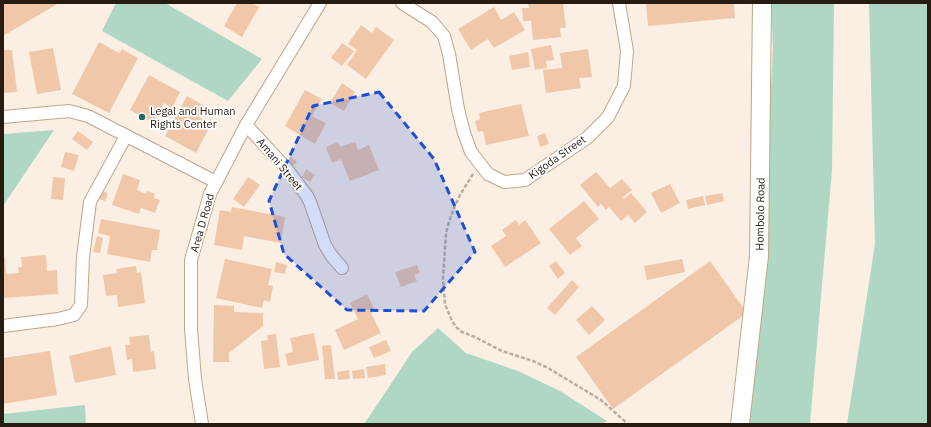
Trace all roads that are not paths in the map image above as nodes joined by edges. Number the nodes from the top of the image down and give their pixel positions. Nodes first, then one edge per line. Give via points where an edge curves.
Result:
1 (320, 3) edge
2 (402, 3) edge
3 (619, 3) edge
4 (762, 3) edge
5 (3, 117) edge
6 (246, 125) junction
7 (126, 136) junction
8 (216, 182) junction
9 (342, 268) dead end
10 (3, 326) edge
11 (202, 424) edge
12 (740, 424) edge

1 - 6 street, Area D Road
2 - 3 street, Kigoda Street via 432,22 444,36 458,109 471,152 488,174 504,182 525,180 587,138 608,117 624,86 627,51
4 - 12 street, Hombolo Road via 759,256
5 - 7 street via 69,111 88,116
6 - 8 street, Area D Road
6 - 9 street, Amani Street via 286,168 307,196 325,245
7 - 8 street
7 - 10 street via 90,202 83,257 81,305 74,315
8 - 11 street, Area D Road via 210,194 192,260 190,329

